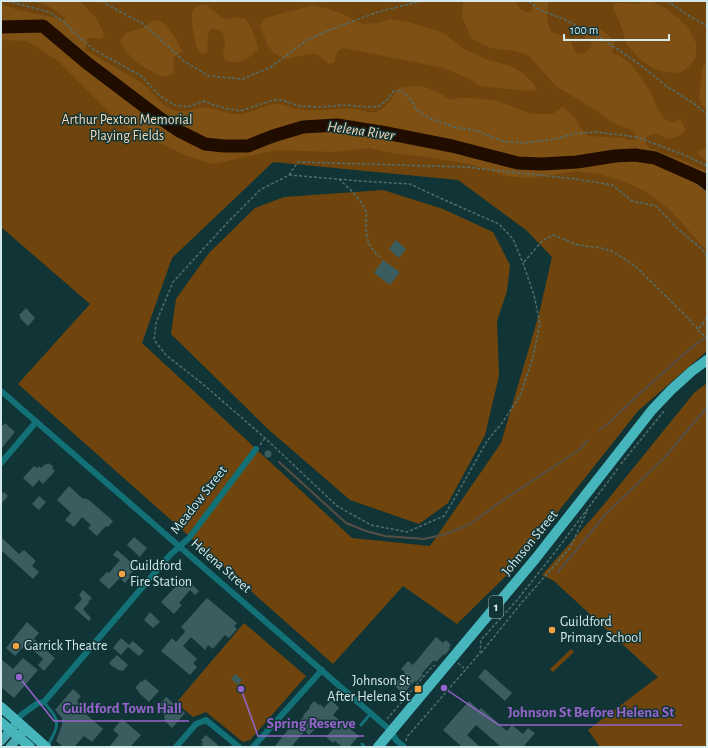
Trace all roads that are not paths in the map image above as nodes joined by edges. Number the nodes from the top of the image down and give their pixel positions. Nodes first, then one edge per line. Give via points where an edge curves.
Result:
1 (707, 360) edge
2 (1, 391) edge
3 (36, 422) junction
4 (256, 449) dead end
5 (1, 463) edge
6 (180, 546) junction
7 (322, 670) junction
8 (44, 702) junction
9 (1, 706) edge
10 (371, 713) junction
11 (1, 722) edge
12 (18, 722) junction
13 (361, 725) dead end
14 (26, 729) junction
15 (10, 730) junction
16 (391, 732) junction
17 (19, 737) junction
18 (1, 741) edge
19 (10, 747) edge
20 (30, 747) edge
21 (47, 747) edge
22 (176, 747) edge
23 (239, 747) edge
24 (253, 747) edge
25 (378, 747) edge
26 (404, 747) edge

1 - 16 highway, Johnson Street / 1 via 671,390 652,410 536,558
2 - 3 street, Helena Street
3 - 5 street
3 - 6 street, Helena Street
4 - 6 street, Meadow Street via 189,538
6 - 7 street, Helena Street
6 - 8 street, Meadow Street
7 - 10 street, Helena Street
7 - 24 street
8 - 12 street, Meadow Street via 31,707 20,716
8 - 21 lane via 53,713 56,722 56,730
9 - 12 highway
10 - 13 lane
10 - 16 street, Helena Street
11 - 15 highway
12 - 14 highway
12 - 15 main road, Meadow Street
14 - 17 main road
14 - 21 highway
15 - 17 highway
15 - 18 main road, Meadow Street
16 - 25 highway, Johnson Street / 1
16 - 26 street, Helena Street
17 - 19 main road
17 - 20 highway
22 - 23 street via 196,724 206,720

